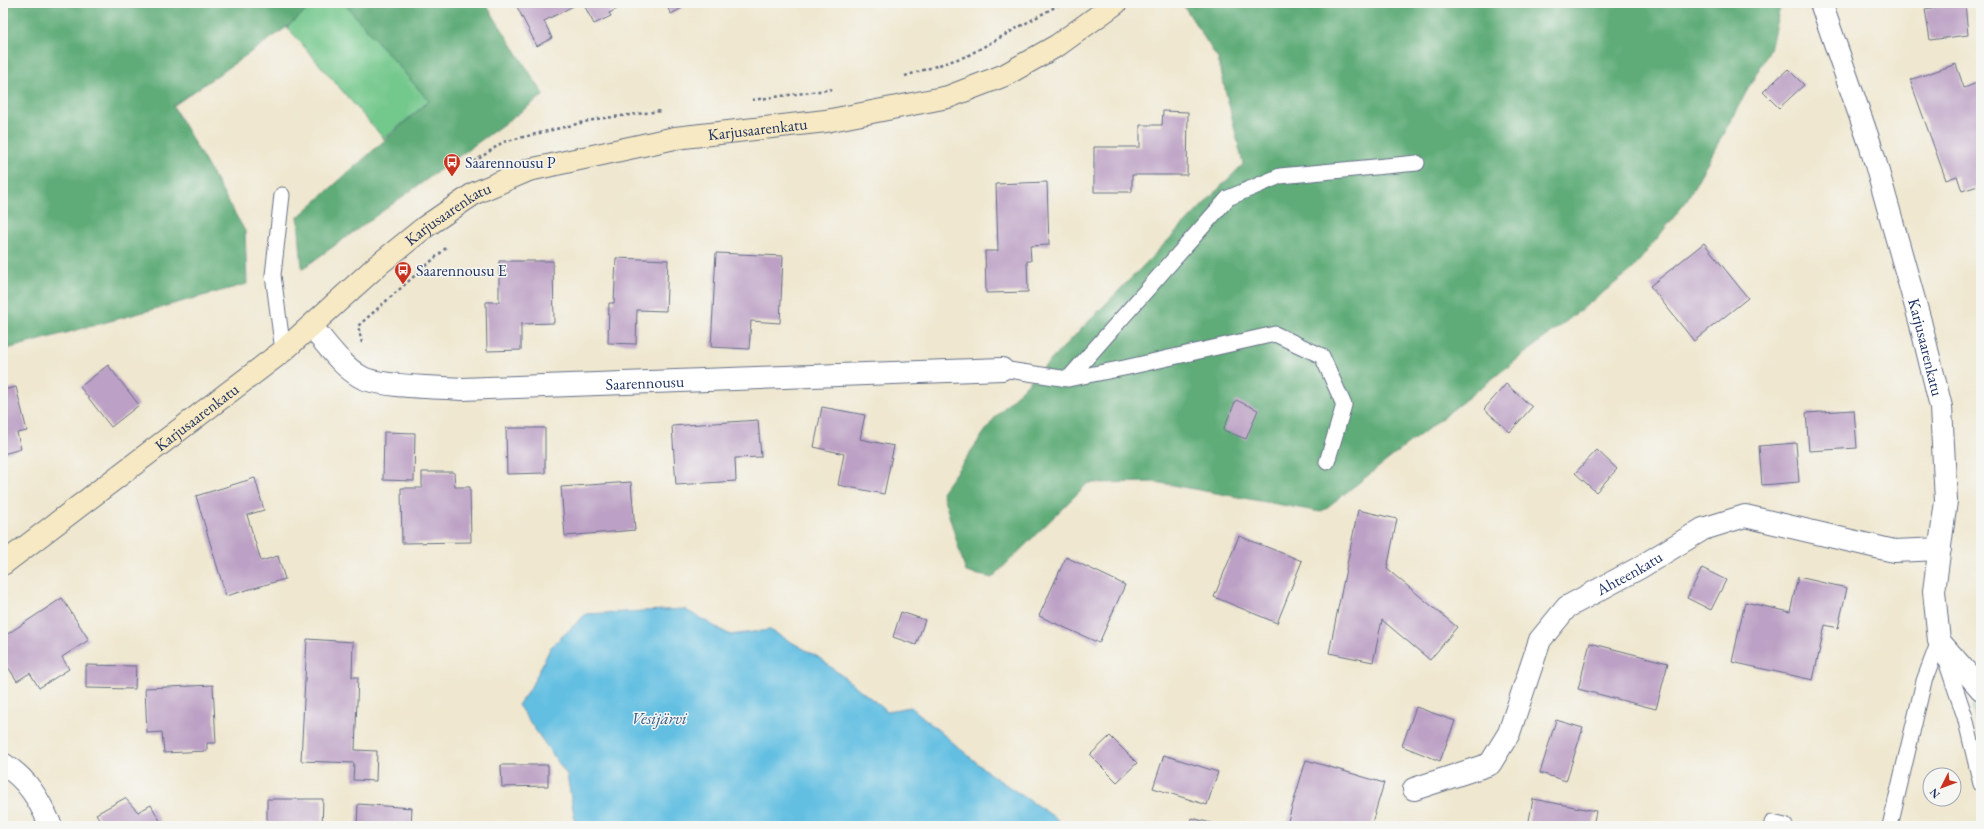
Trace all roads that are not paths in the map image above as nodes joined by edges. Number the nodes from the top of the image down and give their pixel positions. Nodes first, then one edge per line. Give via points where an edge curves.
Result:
1 (1116, 3) edge
2 (1820, 3) edge
3 (1417, 163) dead end
4 (282, 195) dead end
5 (311, 326) junction
6 (283, 351) junction
7 (1002, 369) joint
8 (1068, 378) junction
9 (1327, 462) dead end
10 (1940, 549) junction
11 (3, 564) edge
12 (1939, 641) junction
13 (1981, 689) edge
14 (3, 764) edge
15 (1981, 784) edge
16 (1414, 789) dead end
17 (51, 826) edge
18 (1890, 826) edge

1 - 5 street, Karjusaarenkatu via 1058,45 1005,75 948,97 826,121 675,138 529,170 475,193 425,227 378,265
2 - 10 street, Karjusaarenkatu via 1871,147 1920,321 1941,408 1946,500
3 - 8 lane via 1280,176 1228,198
4 - 6 lane via 273,275
5 - 6 street, Karjusaarenkatu
5 - 7 street, Saarennousu via 344,364 361,377 378,383 462,389
6 - 11 street, Karjusaarenkatu
7 - 8 lane
8 - 9 lane via 1275,334 1322,356 1344,405
10 - 12 street, Karjusaarenkatu via 1934,591
10 - 16 street, Ahteenkatu via 1894,551 1745,516 1703,529 1567,607 1540,640 1509,733 1490,764
12 - 13 street
12 - 15 lane via 1965,717
12 - 18 lane via 1924,681
14 - 17 street via 18,773 39,801

